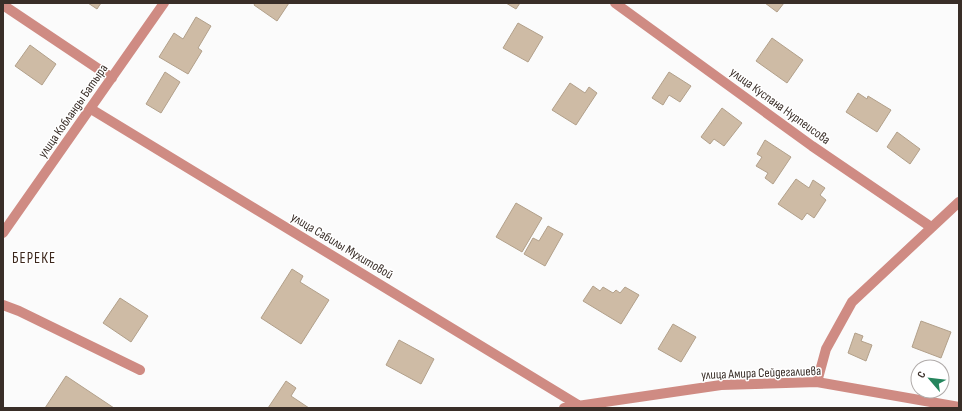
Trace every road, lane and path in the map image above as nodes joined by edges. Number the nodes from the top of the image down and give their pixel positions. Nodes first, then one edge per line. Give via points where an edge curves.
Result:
1 (164, 3) edge
2 (615, 3) edge
3 (3, 5) edge
4 (112, 78) junction
5 (91, 110) junction
6 (959, 202) edge
7 (931, 228) junction
8 (3, 233) edge
9 (3, 305) edge
10 (140, 370) dead end
11 (817, 382) junction
12 (581, 407) edge
13 (959, 407) edge
14 (564, 408) edge

1 - 4 street, улица Кобланды Батыра
2 - 7 street, улица Куспана Нурпеисова via 812,146
3 - 4 street
4 - 5 street, улица Кобланды Батыра
5 - 8 street, улица Кобланды Батыра
5 - 12 street, улица Сабилы Мухитовой
6 - 7 street
7 - 11 street via 852,302 826,349
9 - 10 street
11 - 12 street, улица Амира Сейдегалиева via 721,385
11 - 13 street, улица Амира Сейдегалиева
12 - 14 street, улица Амира Сейдегалиева

